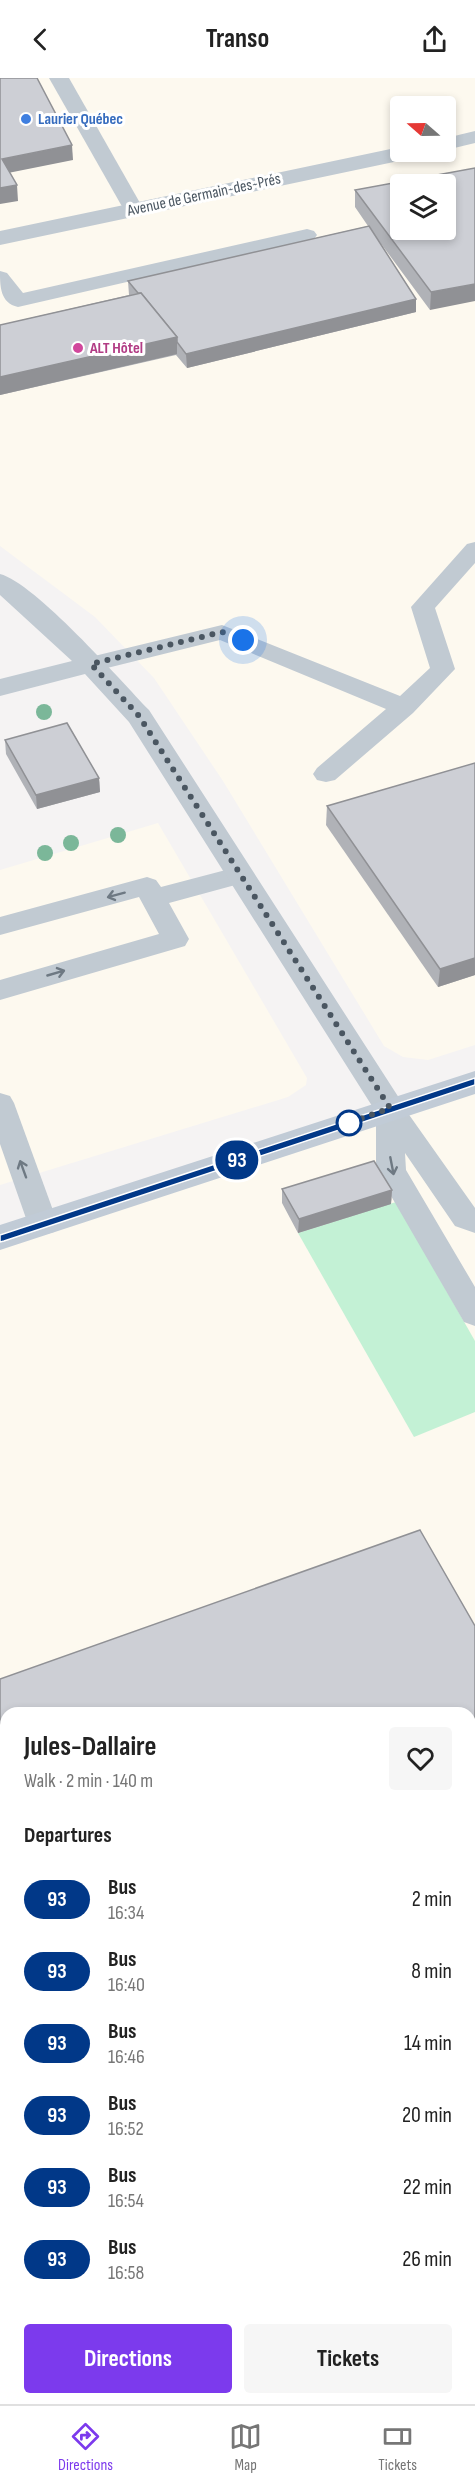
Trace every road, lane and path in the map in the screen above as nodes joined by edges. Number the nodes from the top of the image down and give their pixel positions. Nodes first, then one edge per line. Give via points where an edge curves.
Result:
1 (59, 78) edge
2 (475, 137) edge
3 (456, 142) edge
4 (390, 156) edge
5 (134, 210) junction
6 (307, 235) dead end
7 (0, 238) edge
8 (0, 277) edge
9 (9, 303) edge
10 (475, 549) edge
11 (0, 582) edge
12 (91, 664) junction
13 (0, 688) edge
14 (404, 707) junction
15 (326, 774) dead end
16 (241, 875) junction
17 (153, 898) junction
18 (0, 926) edge
19 (0, 990) edge
20 (475, 1082) edge
21 (0, 1102) edge
22 (390, 1108) junction
23 (475, 1222) edge
24 (43, 1224) junction
25 (0, 1238) edge
26 (475, 1314) edge

1 - 5 lane
2 - 3 street
4 - 5 street, Avenue de Germain-des-Prés
5 - 7 street, Avenue de Germain-des-Prés
6 - 9 lane
8 - 9 lane
10 - 14 lane via 423,607 443,669
11 - 12 street
12 - 13 street
12 - 14 lane via 222,632
12 - 16 street via 139,716
14 - 15 lane
16 - 17 lane
16 - 22 street
17 -> 18 lane via 147,886
19 -> 17 lane via 175,939
20 - 22 main road
24 -> 21 lane
22 - 23 lane via 466,1218
22 - 24 main road
22 -> 26 lane via 390,1170
24 - 25 main road

